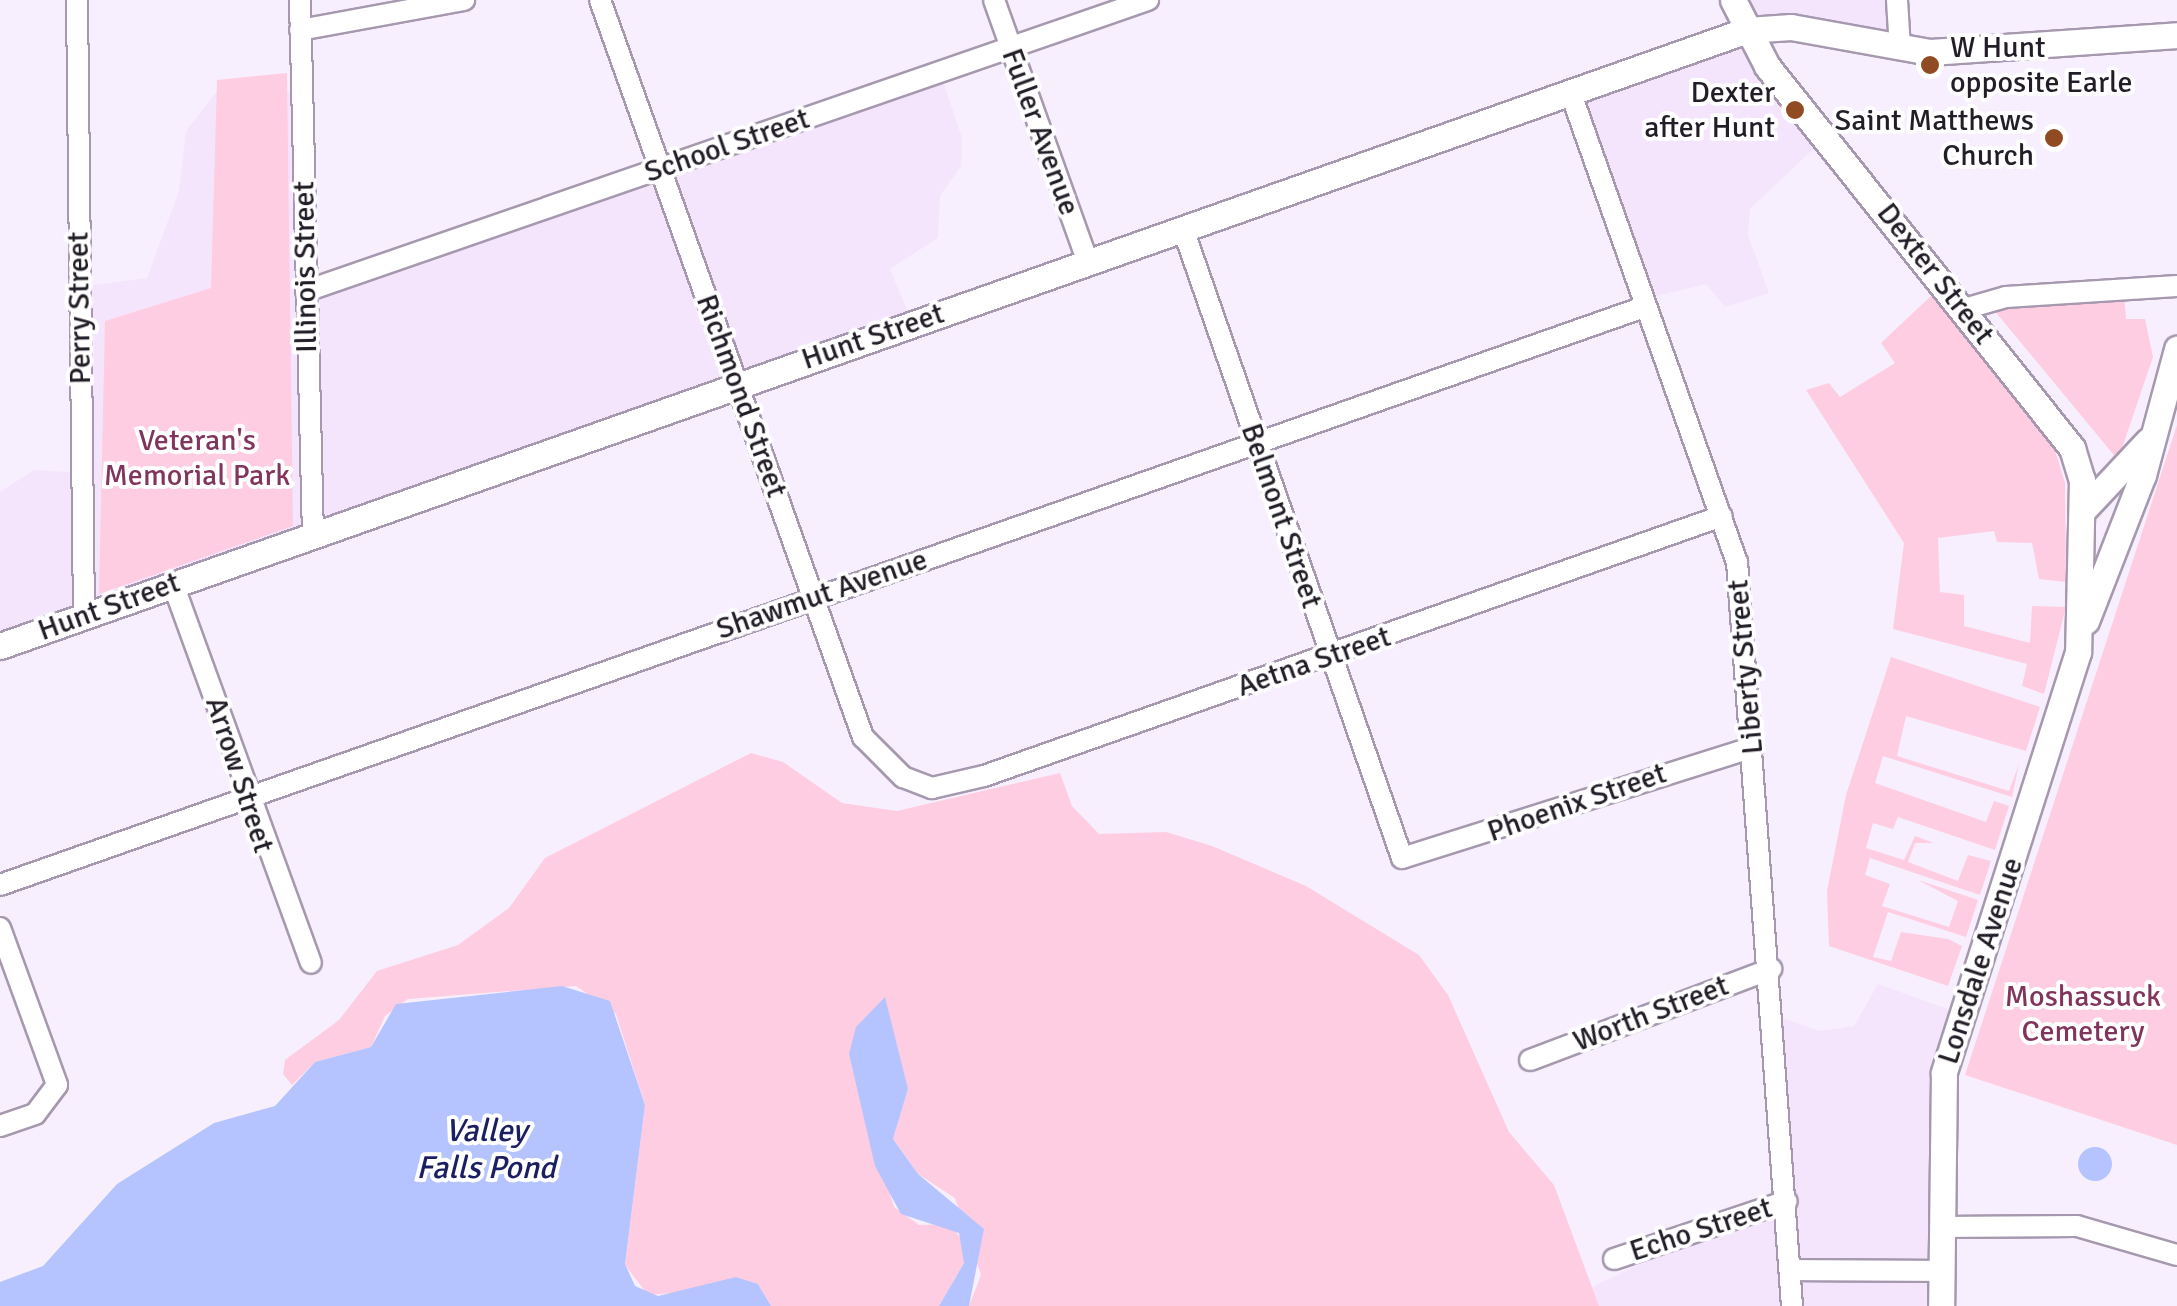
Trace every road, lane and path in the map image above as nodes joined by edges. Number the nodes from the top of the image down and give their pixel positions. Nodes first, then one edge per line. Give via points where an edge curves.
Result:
1 (76, 0) edge
2 (300, 0) edge
3 (464, 0) edge
4 (600, 0) edge
5 (994, 0) edge
6 (1148, 0) edge
7 (1733, 0) edge
8 (1897, 0) edge
9 (300, 30) junction
10 (1747, 30) junction
11 (2177, 35) edge
12 (1010, 48) junction
13 (1900, 50) junction
14 (1570, 92) junction
15 (660, 170) junction
16 (1182, 228) junction
17 (1088, 263) junction
18 (2177, 286) edge
19 (306, 291) junction
20 (1644, 307) junction
21 (1964, 309) junction
22 (2177, 350) edge
23 (737, 386) junction
24 (2148, 441) junction
25 (1256, 442) junction
26 (2086, 507) junction
27 (1722, 516) junction
28 (313, 534) junction
29 (173, 584) junction
30 (813, 599) junction
31 (84, 616) junction
32 (2084, 626) junction
33 (0, 646) edge
34 (1330, 656) junction
35 (1753, 747) junction
36 (904, 778) joint
37 (251, 798) junction
38 (1402, 858) joint
39 (0, 885) edge
40 (0, 928) edge
41 (311, 964) dead end
42 (1771, 969) junction
43 (1530, 1060) dead end
44 (0, 1126) edge
45 (1787, 1202) junction
46 (1942, 1228) junction
47 (2177, 1255) edge
48 (1614, 1259) dead end
49 (1791, 1270) junction
50 (1940, 1272) junction
51 (1792, 1306) edge
52 (1941, 1306) edge

1 - 31 street, Perry Street
2 - 9 street, Illinois Street
3 - 9 street
4 - 15 street, Richmond Street
5 - 12 street, Fuller Avenue
6 - 12 street, School Street
7 - 10 main road, Dexter Street
8 - 13 street
9 - 19 street, Illinois Street
10 - 13 main road, Hunt Street via 1791,27
10 - 14 main road, Hunt Street
10 - 21 main road, Dexter Street
11 - 13 main road, Hunt Street
12 - 15 street, School Street
12 - 17 street, Fuller Avenue
14 - 16 main road, Hunt Street
14 - 20 street, Liberty Street
15 - 19 street, School Street
15 - 23 street, Richmond Street
16 - 17 main road, Hunt Street
16 - 25 street, Belmont Street
17 - 23 main road, Hunt Street
18 - 21 street via 2006,297
19 - 28 street, Illinois Street
20 - 25 street, Shawmut Avenue
20 - 27 street, Liberty Street
21 - 26 main road, Dexter Street via 2072,448
22 - 24 main road, Lonsdale Avenue
23 - 28 main road, Hunt Street
23 - 30 street, Richmond Street
24 - 26 main road, Lonsdale Avenue
24 - 32 main road, Lonsdale Avenue via 2102,593
25 - 30 street, Shawmut Avenue
25 - 34 street, Belmont Street
26 - 32 main road, Lonsdale Avenue
27 - 34 street, Aetna Street
27 - 35 street, Liberty Street via 1737,562
28 - 29 main road, Hunt Street
29 - 31 main road, Hunt Street
29 - 37 street, Arrow Street
30 - 36 street, Richmond Street via 863,737
30 - 37 street, Shawmut Avenue
31 - 33 main road, Hunt Street
32 - 46 main road, Lonsdale Avenue via 1948,1054
34 - 36 street, Aetna Street via 951,787
34 - 38 street, Belmont Street
35 - 38 street, Phoenix Street
35 - 42 street, Liberty Street
37 - 39 street, Shawmut Avenue
37 - 41 street, Arrow Street
40 - 44 street via 57,1085 36,1114
42 - 43 street, Worth Street
42 - 45 street, Liberty Street
45 - 48 street, Echo Street
45 - 49 street, Liberty Street
46 - 47 street via 2076,1226
46 - 50 main road, Lonsdale Avenue
49 - 50 street
49 - 51 street, Liberty Street
50 - 52 main road, Lonsdale Avenue

